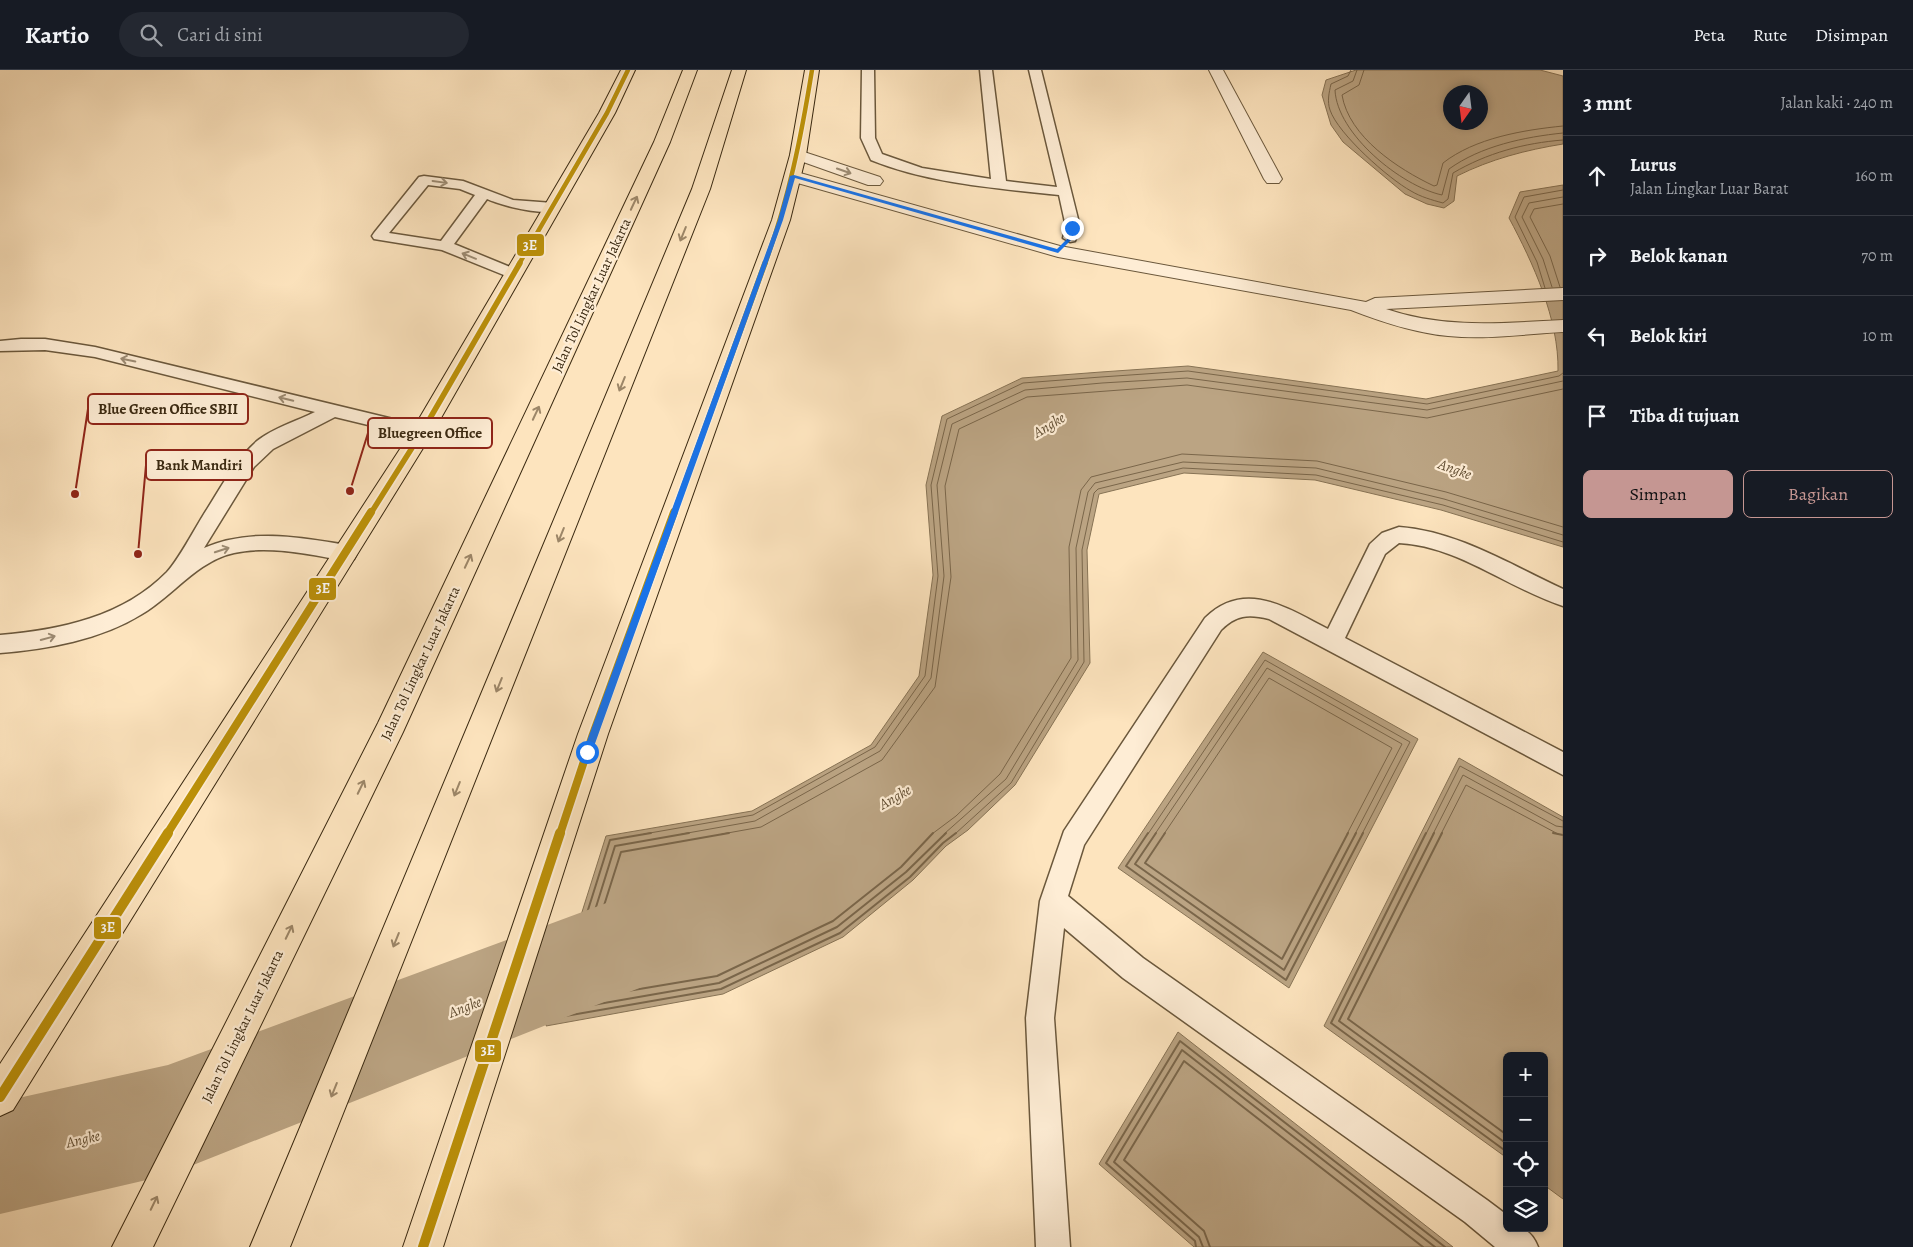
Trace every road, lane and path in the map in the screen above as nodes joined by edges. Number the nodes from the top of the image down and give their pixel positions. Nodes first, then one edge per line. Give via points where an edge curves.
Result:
1 (628, 70) edge
2 (690, 70) edge
3 (739, 70) edge
4 (812, 70) edge
5 (868, 70) edge
6 (986, 70) edge
7 (1035, 70) edge
8 (1216, 70) edge
9 (753, 78) dead end
10 (795, 166) junction
11 (1273, 179) dead end
12 (999, 184) junction
13 (701, 188) junction
14 (1065, 192) junction
15 (484, 193) junction
16 (553, 207) junction
17 (1064, 245) junction
18 (445, 246) junction
19 (514, 274) junction
20 (1563, 294) edge
21 (1356, 305) junction
22 (1563, 326) edge
23 (0, 346) edge
24 (333, 410) junction
25 (422, 432) junction
26 (347, 553) junction
27 (176, 576) junction
28 (1563, 598) edge
29 (1333, 642) junction
30 (0, 644) edge
31 (1563, 764) edge
32 (1054, 901) junction
33 (0, 1097) edge
34 (426, 1238) edge
35 (132, 1247) edge
36 (270, 1247) edge
37 (1053, 1247) edge
38 (1521, 1247) edge

1 - 16 main road
35 -> 2 main road, Jalan Tol Lingkar Luar Jakarta via 388,732 662,142
3 - 13 main road
4 - 10 main road
5 - 12 lane via 868,138 876,156 901,168
6 - 12 lane
7 - 14 lane
8 - 11 street
9 - 13 main road
10 - 17 street
10 - 34 main road via 781,220 587,752
12 - 14 lane
13 -> 36 main road
14 - 17 lane via 1072,228
15 - 16 lane via 512,204
15 - 18 lane
18 -> 15 lane via 379,236 424,180 463,185
16 - 19 main road
17 - 21 street via 1103,260
19 -> 18 lane
19 - 25 main road
20 - 21 street
21 - 22 street via 1435,328
24 -> 23 lane via 58,346
24 - 25 lane
24 - 27 lane via 266,444 247,462
25 - 26 main road
27 -> 26 lane via 219,550 249,544 304,546
26 - 33 main road
30 -> 27 lane via 30,642 105,623 134,608
28 - 29 lane via 1439,542 1398,535 1388,538 1377,548
29 - 31 lane
29 - 32 lane via 1275,612 1254,606 1224,612 1213,624 1073,840
32 - 37 lane via 1040,1018
32 - 38 lane via 1133,968 1476,1211

